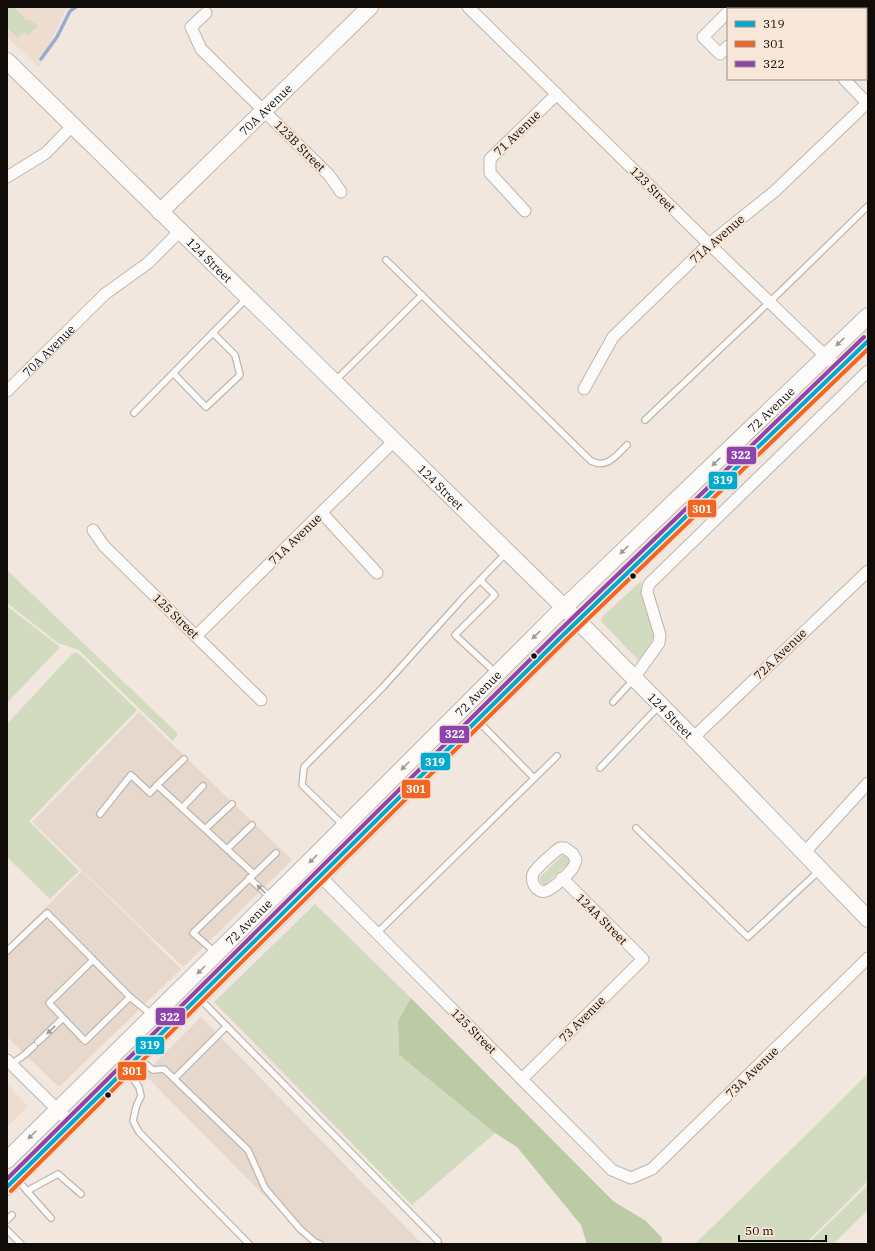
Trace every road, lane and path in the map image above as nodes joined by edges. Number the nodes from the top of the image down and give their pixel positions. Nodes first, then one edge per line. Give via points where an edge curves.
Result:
1 (370, 7) edge
2 (468, 7) edge
3 (206, 13) dead end
4 (727, 13) edge
5 (727, 47) edge
6 (7, 61) edge
7 (845, 80) edge
8 (557, 94) junction
9 (866, 108) edge
10 (264, 110) junction
11 (73, 126) junction
12 (7, 177) edge
13 (341, 192) dead end
14 (868, 206) edge
15 (525, 211) dead end
16 (160, 212) junction
17 (180, 231) junction
18 (709, 244) junction
19 (386, 260) dead end
20 (422, 295) junction
21 (248, 298) junction
22 (769, 302) junction
23 (868, 316) edge
24 (213, 333) junction
25 (868, 341) edge
26 (825, 356) junction
27 (839, 369) junction
28 (868, 371) edge
29 (172, 373) junction
30 (334, 382) junction
31 (584, 389) dead end
32 (7, 391) edge
33 (134, 413) dead end
34 (646, 420) dead end
35 (394, 441) junction
36 (627, 445) dead end
37 (322, 513) junction
38 (93, 530) dead end
39 (507, 552) junction
40 (868, 571) edge
41 (377, 573) dead end
42 (480, 580) junction
43 (564, 608) junction
44 (578, 621) junction
45 (196, 636) junction
46 (497, 674) junction
47 (634, 678) junction
48 (261, 700) dead end
49 (613, 702) dead end
50 (660, 705) junction
51 (477, 721) junction
52 (693, 738) junction
53 (557, 756) dead end
54 (184, 759) dead end
55 (600, 768) dead end
56 (534, 778) junction
57 (868, 783) edge
58 (157, 785) junction
59 (203, 786) dead end
60 (232, 804) dead end
61 (182, 808) junction
62 (100, 814) dead end
63 (252, 825) dead end
64 (344, 827) junction
65 (636, 828) dead end
66 (206, 830) junction
67 (227, 849) junction
68 (276, 853) dead end
69 (804, 853) junction
70 (820, 870) junction
71 (251, 876) junction
72 (321, 877) junction
73 (562, 878) dead end
74 (272, 899) junction
75 (868, 919) edge
76 (377, 933) junction
77 (7, 952) edge
78 (216, 954) junction
79 (868, 958) edge
80 (93, 960) junction
81 (643, 960) joint
82 (130, 997) junction
83 (198, 998) junction
84 (154, 1017) junction
85 (63, 1018) junction
86 (227, 1026) junction
87 (137, 1058) junction
88 (9, 1062) edge
89 (126, 1070) junction
90 (174, 1079) junction
91 (522, 1079) junction
92 (58, 1110) junction
93 (71, 1123) junction
94 (7, 1160) edge
95 (631, 1178) joint
96 (11, 1182) edge
97 (27, 1191) junction
98 (81, 1194) dead end
99 (12, 1215) dead end
100 (51, 1218) dead end
101 (7, 1220) edge
102 (7, 1230) edge
103 (438, 1241) dead end
104 (21, 1244) edge
105 (249, 1244) edge
106 (320, 1244) edge

1 - 10 main road, 70A Avenue
2 - 8 street, 123 Street
3 - 10 street, 123B Street via 192,27 201,49
4 - 5 street via 703,37 720,54
6 - 11 main road, 124 Street
7 - 9 street
8 - 15 street, 71 Avenue via 490,159 490,173
8 - 18 street, 123 Street
9 - 18 street, 71A Avenue via 775,191
10 - 13 street, 123B Street via 329,175
10 - 16 main road, 70A Avenue
11 - 12 street via 46,153
11 - 16 main road, 124 Street
14 - 22 lane
16 - 17 main road, 124 Street
17 - 21 main road, 124 Street
17 - 32 street, 70A Avenue via 148,264 104,294
18 - 22 street, 123 Street
18 - 31 street, 71A Avenue via 613,337
19 - 20 lane
20 - 30 lane
20 - 36 lane via 591,461 607,463
21 - 24 lane
21 - 30 main road, 124 Street
22 - 26 street, 123 Street
22 - 34 lane
23 -> 26 main road, 72 Avenue
24 - 29 lane
24 - 29 lane via 235,355 240,375 206,407
25 - 27 main road, 72 Avenue
26 - 27 street, 123 Street
26 -> 43 main road, 72 Avenue
27 - 44 main road, 72 Avenue
28 - 47 street via 649,584 647,592 660,636 659,643
29 - 33 lane
30 - 35 main road, 124 Street
35 - 37 street, 71A Avenue
35 - 39 main road, 124 Street
37 - 41 street
37 - 45 street, 71A Avenue
38 - 45 street, 125 Street via 104,546
39 - 42 lane
39 - 43 main road, 124 Street
40 - 52 street, 72A Avenue
42 - 46 lane via 495,595 455,634
42 - 64 lane via 383,687 304,767 302,785
43 - 44 main road, 124 Street
43 -> 46 main road, 72 Avenue
44 - 47 main road, 124 Street
44 - 51 main road, 72 Avenue
45 - 48 street, 125 Street
46 -> 64 main road, 72 Avenue
47 - 49 lane
47 - 50 main road, 124 Street
50 - 52 main road, 124 Street
50 - 55 lane
51 - 56 lane
51 - 72 main road, 72 Avenue
52 - 69 main road, 124 Street
53 - 56 lane
54 - 58 lane
56 - 76 lane
57 - 69 street
58 - 61 lane
58 - 62 lane via 150,793 131,775
59 - 61 lane
60 - 66 lane
61 - 66 lane
63 - 67 lane
64 -> 74 main road, 72 Avenue
65 - 70 lane via 748,937
66 - 67 lane
67 - 71 lane
68 - 71 lane
69 - 70 main road, 124 Street
70 - 75 main road, 124 Street
74 -> 71 lane
71 - 78 lane via 193,933
72 - 76 street, 125 Street
72 - 83 main road, 72 Avenue
73 - 81 street, 124A Street
74 - 78 main road, 72 Avenue
76 - 91 street, 125 Street
77 - 80 lane via 46,913
78 -> 84 main road, 72 Avenue
79 - 95 street, 73A Avenue via 652,1169
80 - 82 lane
80 - 85 lane via 49,1003
81 - 91 street, 73 Avenue
82 - 84 lane
82 - 85 lane via 85,1041
83 - 86 lane
83 - 87 main road, 72 Avenue
84 - 92 main road, 72 Avenue
85 -> 88 lane via 23,1056
86 - 90 lane
86 - 103 lane
87 - 89 main road, 72 Avenue
87 - 90 lane via 153,1070 164,1069
88 - 92 street
89 - 93 main road, 72 Avenue
89 - 105 lane via 139,1087 141,1096 133,1121 139,1132
90 - 106 lane via 248,1150 265,1188 300,1229
91 - 95 street, 125 Street via 612,1170
92 - 93 street
92 -> 94 main road, 72 Avenue
93 - 96 main road, 72 Avenue
96 - 97 lane
97 - 98 lane via 58,1174
97 - 100 lane
99 - 101 lane
102 - 104 lane

